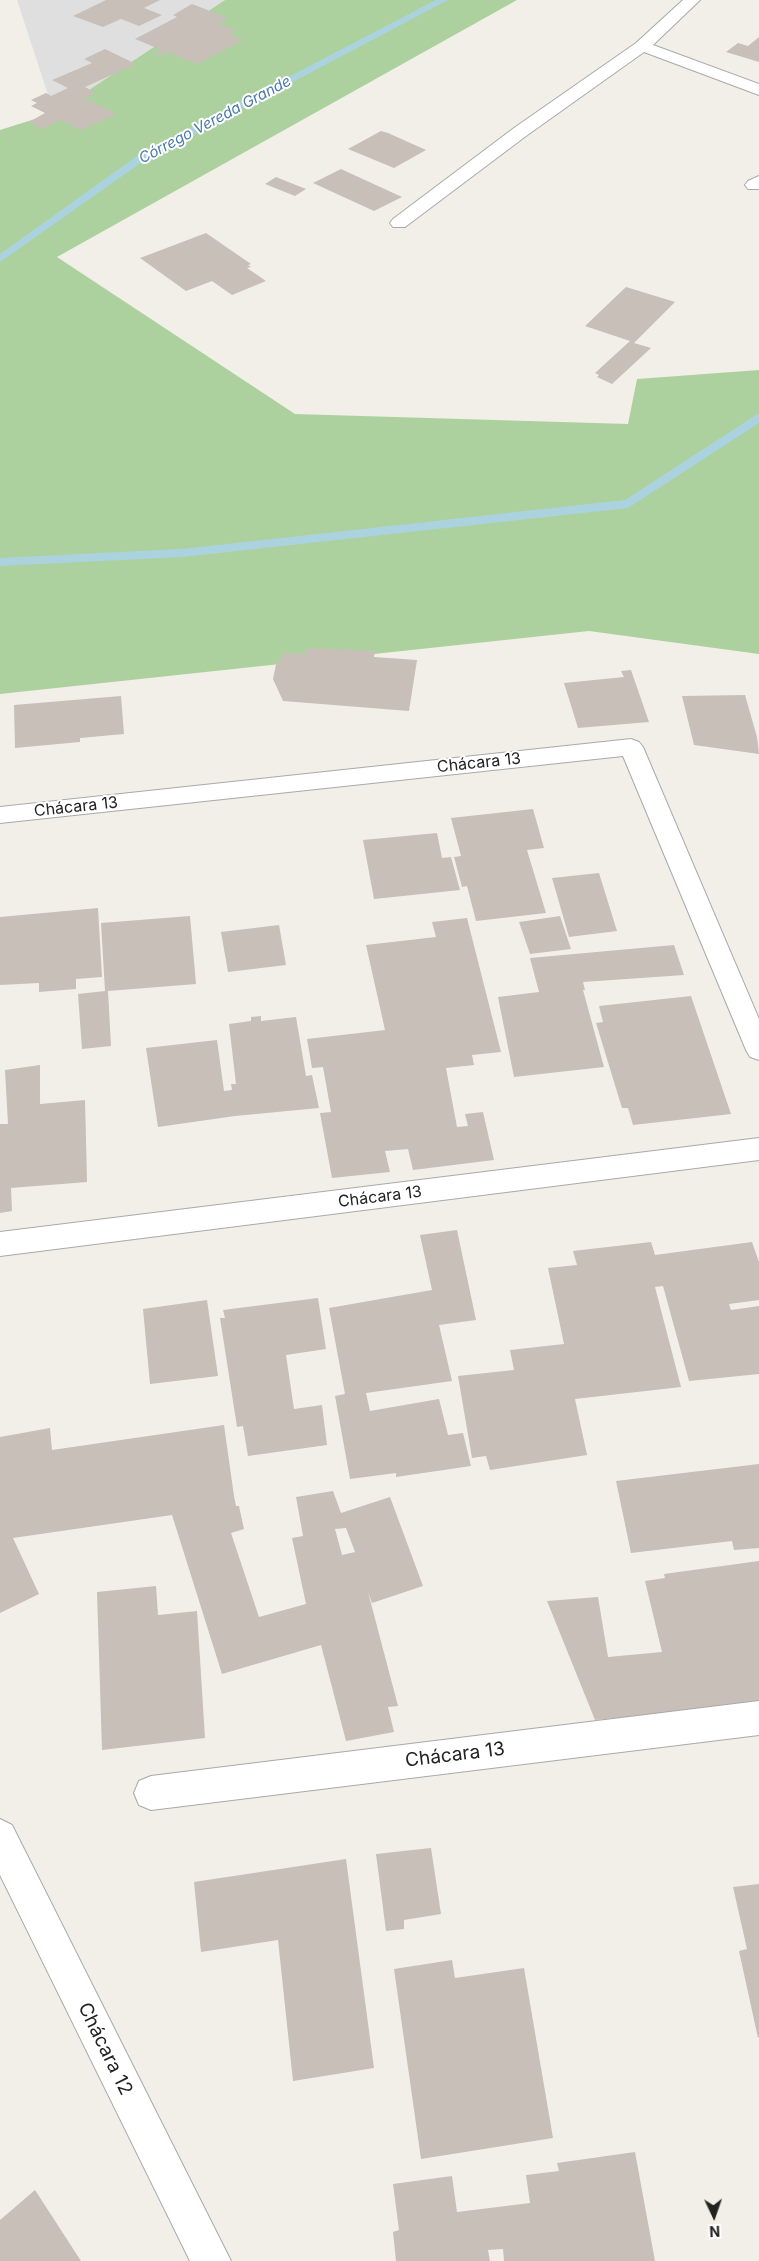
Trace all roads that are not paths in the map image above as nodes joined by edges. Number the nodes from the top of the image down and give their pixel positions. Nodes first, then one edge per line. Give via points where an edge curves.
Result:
1 (692, 0) edge
2 (642, 46) junction
3 (759, 90) edge
4 (399, 223) dead end
5 (0, 815) edge
6 (759, 1050) edge
7 (759, 1149) edge
8 (0, 1244) edge
9 (759, 1718) edge
10 (151, 1793) dead end
11 (0, 1837) edge
12 (210, 2261) edge

1 - 2 street
2 - 3 street
2 - 4 street
5 - 6 street, Chácara 13 via 631,747
7 - 8 street, Chácara 13
9 - 10 street, Chácara 13
11 - 12 street, Chácara 12

